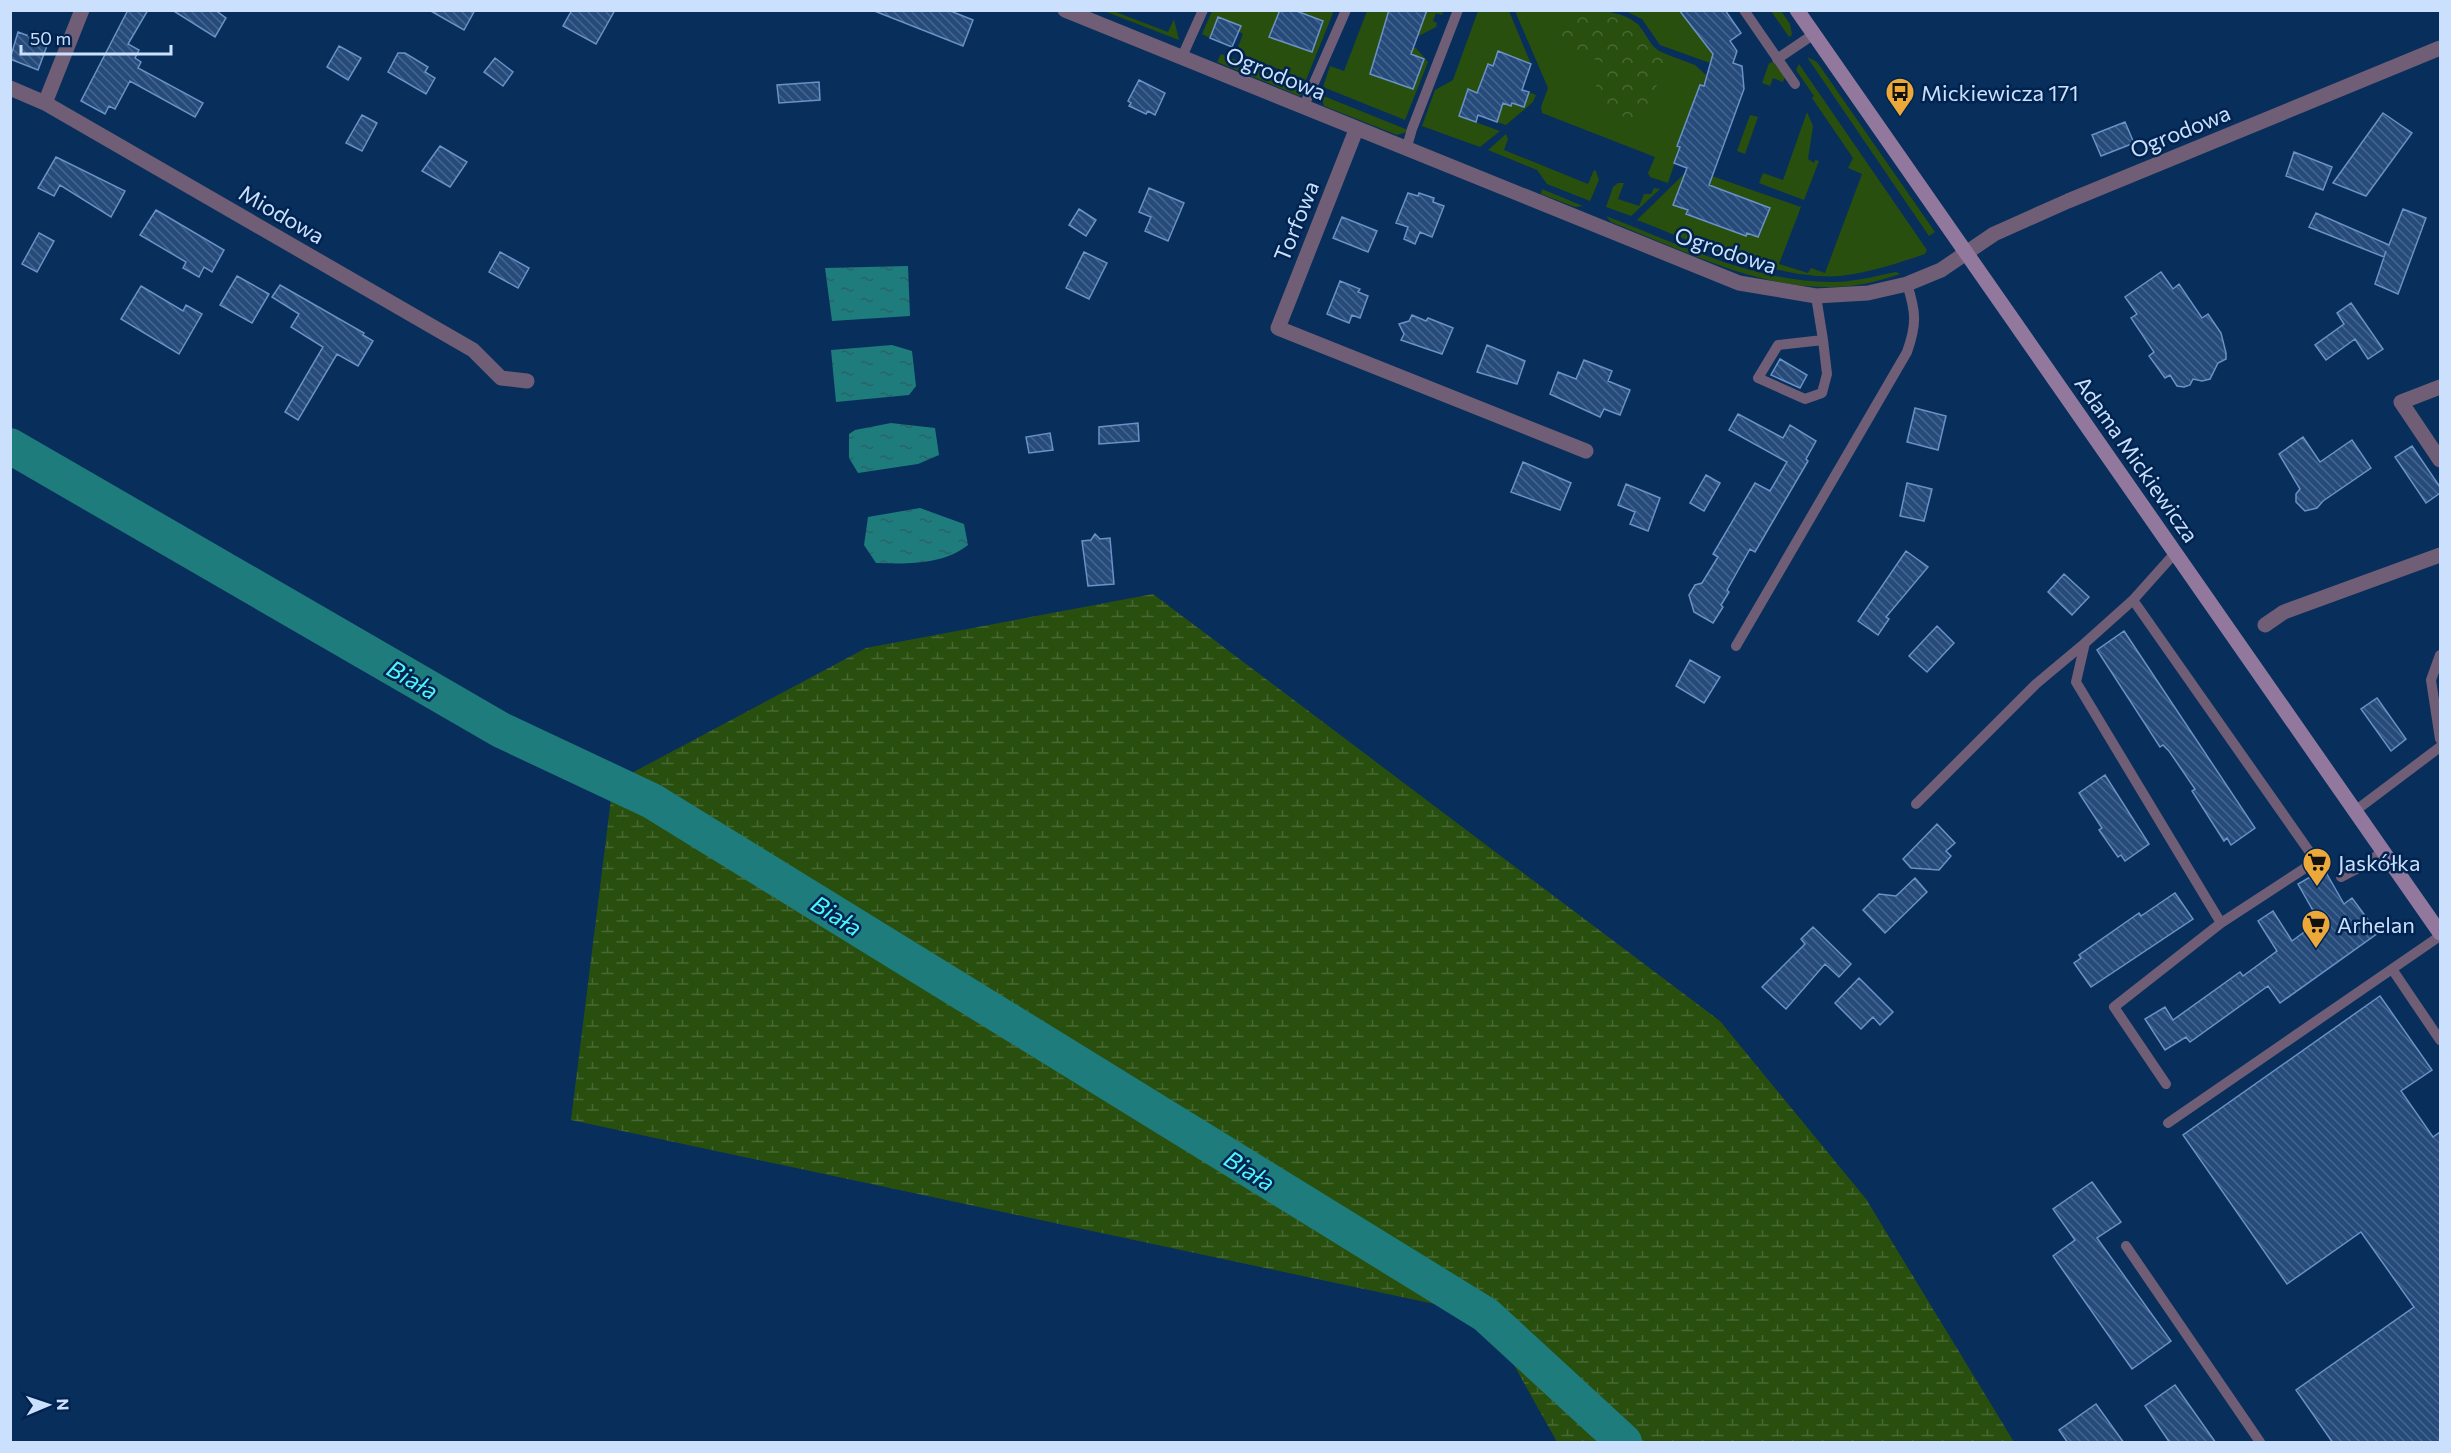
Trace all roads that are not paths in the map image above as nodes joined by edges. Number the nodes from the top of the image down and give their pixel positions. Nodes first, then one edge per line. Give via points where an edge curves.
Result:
1 (82, 10) edge
2 (1065, 10) edge
3 (1203, 10) edge
4 (1346, 10) edge
5 (1458, 10) edge
6 (1744, 10) edge
7 (1797, 10) edge
8 (1814, 34) junction
9 (2440, 48) edge
10 (1181, 59) junction
11 (1777, 59) junction
12 (1795, 84) dead end
13 (10, 88) edge
14 (45, 103) junction
15 (1303, 108) junction
16 (1356, 130) junction
17 (1406, 150) junction
18 (1964, 254) junction
19 (1907, 284) junction
20 (1816, 296) junction
21 (1822, 340) junction
22 (527, 381) dead end
23 (2440, 387) edge
24 (1586, 451) dead end
25 (2440, 460) edge
26 (2175, 553) junction
27 (2440, 555) edge
28 (2133, 600) junction
29 (2265, 625) dead end
30 (2085, 643) junction
31 (1736, 646) dead end
32 (2440, 655) edge
33 (2440, 739) edge
34 (2440, 747) edge
35 (1916, 804) dead end
36 (2355, 811) junction
37 (2383, 851) junction
38 (2341, 877) dead end
39 (2221, 923) junction
40 (2440, 934) edge
41 (2391, 969) junction
42 (2440, 1040) edge
43 (2166, 1084) dead end
44 (2168, 1123) dead end
45 (2127, 1246) dead end
46 (2260, 1443) edge

1 - 14 street
2 - 10 street, Ogrodowa
3 - 10 lane
4 - 15 lane
5 - 17 lane
6 - 11 lane
7 - 8 main road, Adama Mickiewicza
8 - 11 lane
8 - 18 main road, Adama Mickiewicza
9 - 18 street, Ogrodowa via 2068,201 1994,234
10 - 15 street, Ogrodowa
11 - 12 lane
13 - 14 street, Miodowa
14 - 22 street, Miodowa via 473,350 501,378
15 - 16 street, Ogrodowa
16 - 17 street, Ogrodowa
16 - 24 street, Torfowa via 1278,328
17 - 20 street, Ogrodowa via 1739,283
18 - 19 street, Ogrodowa via 1941,270
18 - 26 main road, Adama Mickiewicza
19 - 20 street, Ogrodowa via 1868,293
19 - 31 lane via 1916,310 1907,352
20 - 21 lane
21 - 21 lane via 1827,374 1822,393 1805,399 1758,378 1778,345
23 - 25 street via 2401,402
26 - 28 lane
26 - 36 main road, Adama Mickiewicza
27 - 29 street via 2284,612
28 - 30 lane
28 - 39 lane via 2316,861
30 - 35 lane via 2036,684
30 - 39 lane via 2076,682
32 - 33 lane via 2431,680
34 - 36 lane
36 - 37 main road, Adama Mickiewicza
37 - 38 lane
37 - 40 main road, Adama Mickiewicza
39 - 43 lane via 2114,1006
40 - 41 lane
41 - 42 lane
41 - 44 lane
45 - 46 lane

